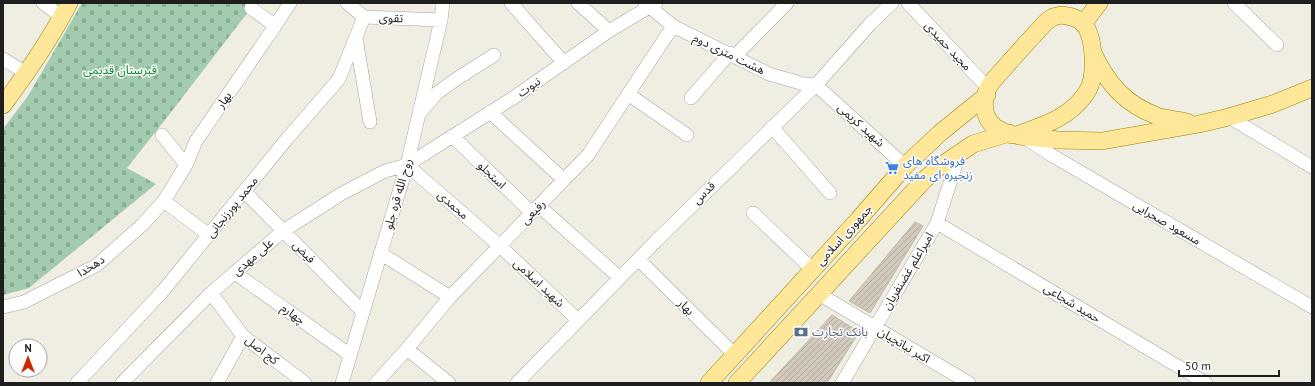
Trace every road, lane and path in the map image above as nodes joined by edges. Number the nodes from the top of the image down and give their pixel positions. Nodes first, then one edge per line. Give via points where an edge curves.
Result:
1 (43, 3) edge
2 (290, 3) edge
3 (347, 3) edge
4 (443, 3) edge
5 (511, 3) edge
6 (578, 3) edge
7 (787, 3) edge
8 (892, 3) edge
9 (908, 3) edge
10 (1064, 3) edge
11 (1099, 3) edge
12 (1234, 3) edge
13 (650, 4) edge
14 (251, 8) dead end
15 (65, 10) edge
16 (364, 17) junction
17 (441, 20) junction
18 (1046, 22) junction
19 (1084, 24) junction
20 (276, 26) junction
21 (673, 26) junction
22 (609, 31) junction
23 (356, 38) junction
24 (1277, 45) dead end
25 (1093, 52) junction
26 (494, 55) dead end
27 (732, 55) junction
28 (3, 59) edge
29 (564, 63) junction
30 (26, 73) junction
31 (816, 85) junction
32 (1312, 88) edge
33 (988, 92) junction
34 (628, 94) junction
35 (691, 98) dead end
36 (3, 105) edge
37 (490, 112) junction
38 (418, 115) junction
39 (1229, 117) junction
40 (370, 122) dead end
41 (1199, 124) junction
42 (772, 127) junction
43 (162, 134) dead end
44 (687, 135) dead end
45 (1015, 135) junction
46 (452, 136) junction
47 (960, 152) junction
48 (407, 164) junction
49 (186, 165) junction
50 (906, 166) junction
51 (1312, 167) edge
52 (564, 180) junction
53 (244, 192) junction
54 (830, 193) dead end
55 (164, 201) junction
56 (535, 210) junction
57 (752, 213) dead end
58 (937, 222) junction
59 (283, 231) junction
60 (209, 235) junction
61 (500, 246) junction
62 (380, 253) junction
63 (638, 260) junction
64 (813, 270) junction
65 (235, 273) junction
66 (620, 278) junction
67 (211, 293) junction
68 (819, 294) junction
69 (450, 297) junction
70 (3, 307) edge
71 (1312, 307) edge
72 (363, 312) junction
73 (578, 320) junction
74 (875, 327) junction
75 (243, 336) junction
76 (407, 349) junction
77 (350, 355) junction
78 (735, 355) junction
79 (77, 383) edge
80 (122, 383) edge
81 (217, 383) edge
82 (305, 383) edge
83 (342, 383) edge
84 (376, 383) edge
85 (449, 383) edge
86 (517, 383) edge
87 (709, 383) edge
88 (737, 383) edge
89 (842, 383) edge
90 (969, 383) edge
91 (1206, 383) edge

1 - 15 street
2 - 20 street, بهار
3 - 16 street, تقوی
4 - 17 street, روح الله قره جلو
5 - 29 street
6 - 22 street
7 - 27 street
8 - 31 street, قدس
9 - 33 street, مجید حمیدی
10 - 18 main road
11 - 19 main road
12 - 24 street
13 - 21 street, هشت متری دوم
13 - 22 street, نبوت
14 - 20 street
15 - 30 main road
16 - 17 street, تقوی
16 - 23 street, محمد پورزنجانی
17 - 38 street, روح الله قره جلو
18 - 19 main road via 1061,15 1073,17
18 - 33 main road via 998,75
19 - 25 main road
20 - 49 street, بهار via 196,140
21 - 27 street, هشت متری دوم
21 - 34 street, رفیعی
22 - 29 street, نبوت
23 - 40 street
23 - 53 street, محمد پورزنجانی via 339,79
25 - 41 main road via 1114,88 1130,102 1157,116
25 - 45 main road via 1093,73 1088,90 1074,107 1064,116
26 - 38 street via 437,93
27 - 31 street, هشت متری دوم via 769,74
27 - 35 street
28 - 30 street
29 - 37 street, نبوت
30 - 36 main road
31 - 42 street, قدس
31 - 50 street, شهید کریمی
32 - 39 main road via 1273,104
33 - 45 main road via 984,105 990,123 1001,131
33 - 50 main road, جمهوری اسلامی
34 - 44 street
34 - 52 street, رفیعی via 588,155
37 - 46 street, نبوت
37 - 52 street
38 - 48 street, روح الله قره جلو
39 - 41 main road
39 - 51 street
41 - 45 main road via 1102,140 1058,140
42 - 54 street
42 - 63 street, قدس
43 - 49 street
45 - 47 main road, جمهوری اسلامی via 973,144
45 - 71 street, مسعود صحرایی
46 - 48 street, نبوت
46 - 56 street, استجلو
47 - 58 street, امیراعلم غضنفریان
47 - 68 main road, جمهوری اسلامی via 925,179
48 - 59 street, علی مهدی via 385,171 341,194
48 - 61 street, محمدی
48 - 62 street, روح الله قره جلو
49 - 55 street, بهار
50 - 64 main road, جمهوری اسلامی
52 - 56 street, رفیعی
53 - 59 street, فیض
53 - 60 street, محمد پورزنجانی
55 - 60 street
55 - 70 street, دهخدا via 98,265 24,302
56 - 61 street, رفیعی
56 - 66 street, استجلو
57 - 64 street
58 - 74 street, امیراعلم غضنفریان
58 - 91 street, حمید شجاعی
59 - 65 street, علی مهدی
59 - 72 street, فیض
60 - 79 street, محمد پورزنجانی via 162,292
61 - 69 street, رفیعی
61 - 73 street, شهید اسلامی
62 - 69 street
62 - 72 street, روح الله قره جلو
63 - 66 street, قدس
63 - 78 street, بهار
64 - 78 main road, جمهوری اسلامی
65 - 67 street, علی مهدی
65 - 77 street, چهارم
66 - 73 street, قدس
67 - 75 street, کج اصل
67 - 80 street, علی مهدی
68 - 74 street, اکبر نباتچیان
68 - 88 main road, جمهوری اسلامی
69 - 76 street, رفیعی
72 - 77 street, روح الله قره جلو
73 - 86 street, قدس
74 - 89 street, امیراعلم غضنفریان
74 - 90 street, اکبر نباتچیان
75 - 81 street
75 - 82 street, کج اصل
76 - 84 street, رفیعی
76 - 85 street
77 - 83 street, روح الله قره جلو
78 - 87 main road, جمهوری اسلامی

